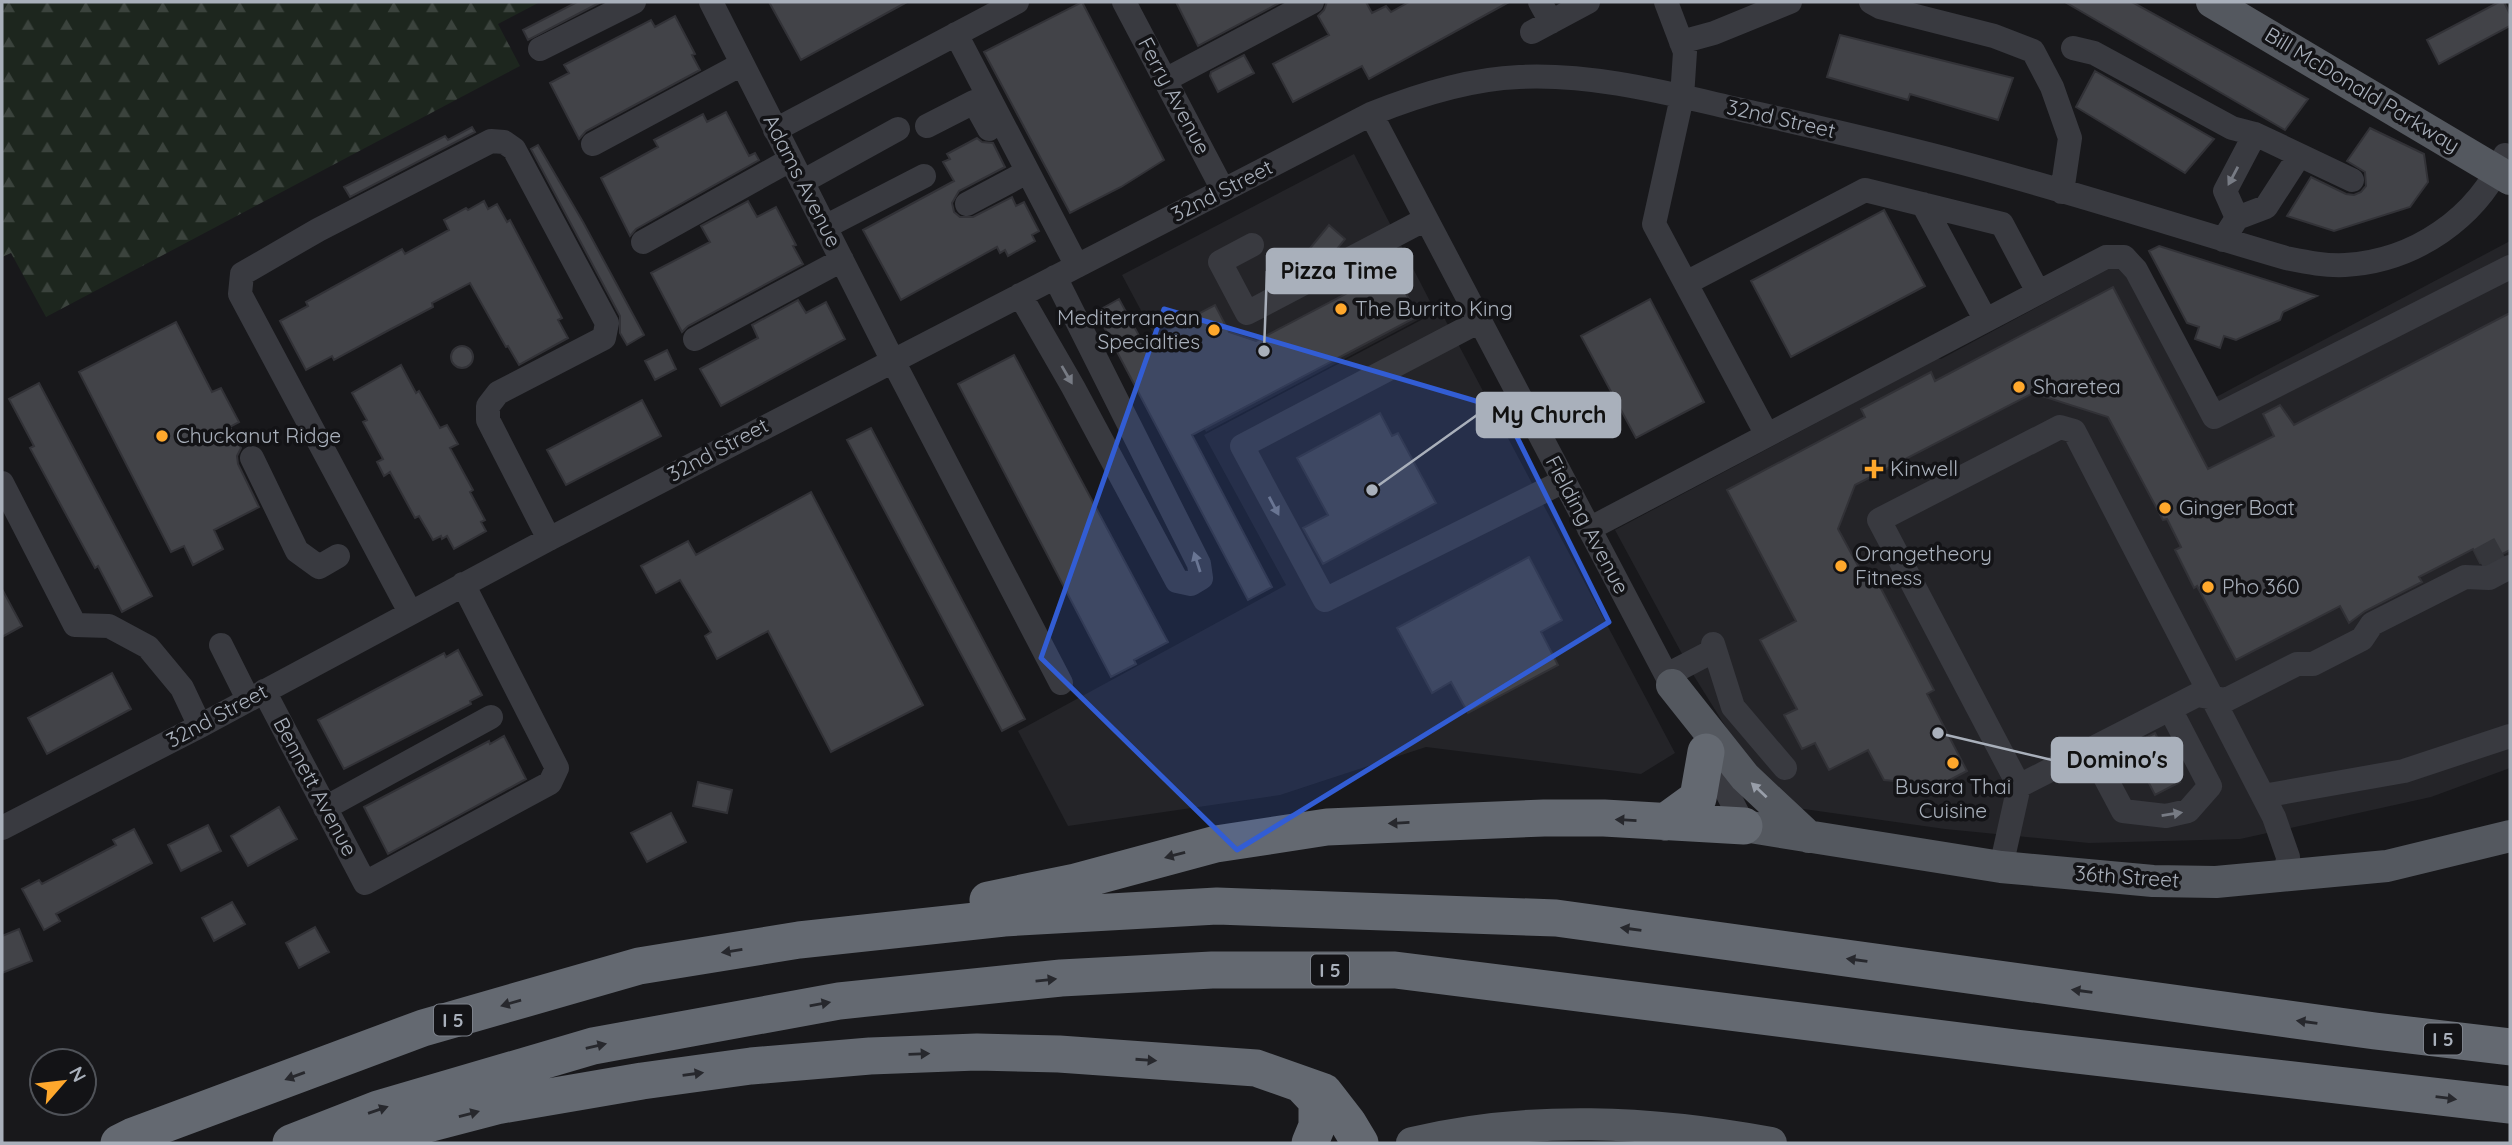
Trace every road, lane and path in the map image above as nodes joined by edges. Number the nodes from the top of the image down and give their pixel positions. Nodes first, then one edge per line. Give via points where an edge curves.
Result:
1 (634, 2) edge
2 (711, 2) edge
3 (1017, 2) edge
4 (1124, 2) edge
5 (1312, 2) edge
6 (1588, 2) edge
7 (1667, 2) edge
8 (1790, 2) edge
9 (1871, 2) edge
10 (2212, 2) edge
11 (2238, 2) edge
12 (1541, 18) edge
13 (956, 34) junction
14 (1681, 42) junction
15 (2073, 48) dead end
16 (540, 49) dead end
17 (742, 64) junction
18 (1165, 80) junction
19 (1682, 97) junction
20 (1371, 114) junction
21 (927, 126) dead end
22 (898, 129) dead end
23 (775, 130) junction
24 (2255, 134) junction
25 (593, 144) dead end
26 (2299, 156) junction
27 (2506, 165) edge
28 (1025, 168) junction
29 (796, 171) junction
30 (924, 176) dead end
31 (2352, 180) dead end
32 (1223, 190) junction
33 (2062, 192) junction
34 (967, 204) dead end
35 (1923, 204) junction
36 (2236, 218) junction
37 (1426, 219) junction
38 (825, 227) junction
39 (2222, 240) junction
40 (643, 242) dead end
41 (1252, 245) dead end
42 (842, 260) junction
43 (1077, 266) junction
44 (2510, 267) edge
45 (1055, 277) junction
46 (1686, 283) junction
47 (2038, 292) junction
48 (1020, 295) junction
49 (1985, 319) junction
50 (1480, 321) junction
51 (1080, 328) junction
52 (695, 339) dead end
53 (1050, 346) junction
54 (892, 361) junction
55 (1767, 435) junction
56 (252, 458) dead end
57 (1564, 481) junction
58 (2, 483) edge
59 (1589, 529) junction
60 (548, 538) junction
61 (338, 556) dead end
62 (2510, 567) edge
63 (463, 583) junction
64 (410, 612) junction
65 (221, 645) dead end
66 (1670, 680) junction
67 (1061, 683) dead end
68 (256, 695) junction
69 (2212, 698) junction
70 (2170, 709) junction
71 (491, 717) dead end
72 (200, 726) junction
73 (2510, 736) edge
74 (2090, 749) junction
75 (1706, 752) junction
76 (1785, 768) dead end
77 (2019, 786) junction
78 (2263, 796) junction
79 (326, 808) junction
80 (1665, 822) junction
81 (1744, 826) junction
82 (2, 828) edge
83 (1809, 836) junction
84 (2510, 836) edge
85 (2001, 867) junction
86 (2286, 876) junction
87 (799, 940) junction
88 (2510, 1048) edge
89 (1301, 1084) junction
90 (2510, 1105) edge
91 (119, 1143) edge
92 (291, 1143) edge
93 (355, 1143) edge
94 (1310, 1143) edge
95 (1360, 1143) edge
96 (1412, 1143) edge
97 (1771, 1143) edge

1 - 16 street
2 - 17 street, Adams Avenue
3 - 13 street
4 - 18 street, Ferry Avenue
5 - 18 street
6 - 12 street
7 - 14 street
8 - 14 street
9 - 33 street via 2033,51 2070,138
10 - 27 main road, Bill McDonald Parkway
11 - 27 main road, Bill McDonald Parkway
13 - 23 street
13 - 28 street
14 - 19 street via 1685,52
15 - 24 street via 2094,53 2232,128
17 - 23 street, Adams Avenue
17 - 25 street
18 - 32 street, Ferry Avenue
19 - 20 street, 32nd Street via 1577,79 1519,77 1480,80 1413,97
19 - 33 street, 32nd Street via 1891,144
19 - 46 street via 1654,224
20 - 32 street, 32nd Street
20 - 37 street, Fielding Avenue
21 - 28 street via 974,102 1007,162
22 - 29 street
23 - 29 street, Adams Avenue
24 - 26 street
24 -> 36 street via 2225,191
26 - 31 street
26 - 36 street via 2266,207
27 - 39 street, 32nd Street via 2454,224 2393,256 2322,264
28 - 34 street
28 - 43 street
29 - 38 street, Adams Avenue
29 - 40 street
30 - 38 street
32 - 43 street, 32nd Street
33 - 39 street, 32nd Street
35 - 46 street via 1865,190
35 - 47 street via 2002,224
35 - 49 street
36 - 39 street
37 - 41 street via 1247,313 1220,261
37 - 50 street, Fielding Avenue
38 - 42 street, Adams Avenue
42 - 52 street
42 - 54 street, Adams Avenue
43 - 45 street, 32nd Street
44 - 47 street via 2214,417 2136,270 2124,257 2106,257
45 - 48 street, 32nd Street
45 - 51 street
46 - 55 street
47 - 49 street
48 - 53 street
48 - 54 street, 32nd Street
49 - 55 street
50 - 57 street, Fielding Avenue
50 -> 57 street via 1242,446 1325,600
51 - 53 street
53 -> 51 street via 1177,581 1191,584 1201,578 1199,564
54 - 60 street, 32nd Street
54 - 67 street, Adams Avenue
55 - 59 street
56 - 61 street via 298,552 319,567
57 - 59 street, Fielding Avenue
58 - 72 street via 75,625 109,626 148,647 182,688
59 - 66 street, Fielding Avenue
60 - 63 street, 32nd Street
60 - 64 street via 488,420 488,406 498,393 604,338 607,323 513,149 504,142 491,141 242,274 240,294
62 - 69 street via 2489,578 2472,568 2372,624 2362,639 2313,664 2297,664 2226,700
63 - 64 street, 32nd Street
63 - 79 street, Bennett Avenue via 557,768 550,783 365,883
64 - 68 street, 32nd Street
65 - 68 street, Bennett Avenue
66 - 75 street, Fielding Avenue
66 - 76 street via 1714,647 1733,707
83 -> 66 main road via 1745,777
68 - 72 street, 32nd Street
68 - 79 street, Bennett Avenue
69 - 70 street via 2197,695
69 - 77 street via 2074,431 2060,427 1879,520
69 - 78 street
70 - 74 street
74 -> 70 street via 2123,811 2166,816 2188,811 2210,786
71 - 79 street
72 - 82 street, 32nd Street
73 - 78 street via 2404,771
74 - 77 street
75 - 80 highway via 1698,798
75 - 81 street, Fielding Avenue
77 - 85 street
78 - 86 street via 2288,857
80 - 81 highway
80 -> 87 highway via 1544,818 1327,827 1216,844 1075,882
81 - 83 main road, 36th Street
83 - 85 main road, 36th Street
84 - 86 main road, 36th Street via 2387,866
85 - 86 main road, 36th Street via 2152,881 2216,883
88 -> 87 highway, I 5 via 1556,918 1217,906 1004,918
87 -> 91 highway, I 5 via 639,966 423,1028
93 -> 89 highway via 496,1107 642,1081 870,1056 1059,1054 1256,1069
89 - 94 highway via 1317,1101 1317,1126
89 - 95 highway via 1324,1093
92 -> 90 highway, I 5 via 378,1109 593,1046 839,1001 1061,978 1212,970 1395,970
96 - 97 main road via 1534,1124 1606,1124

